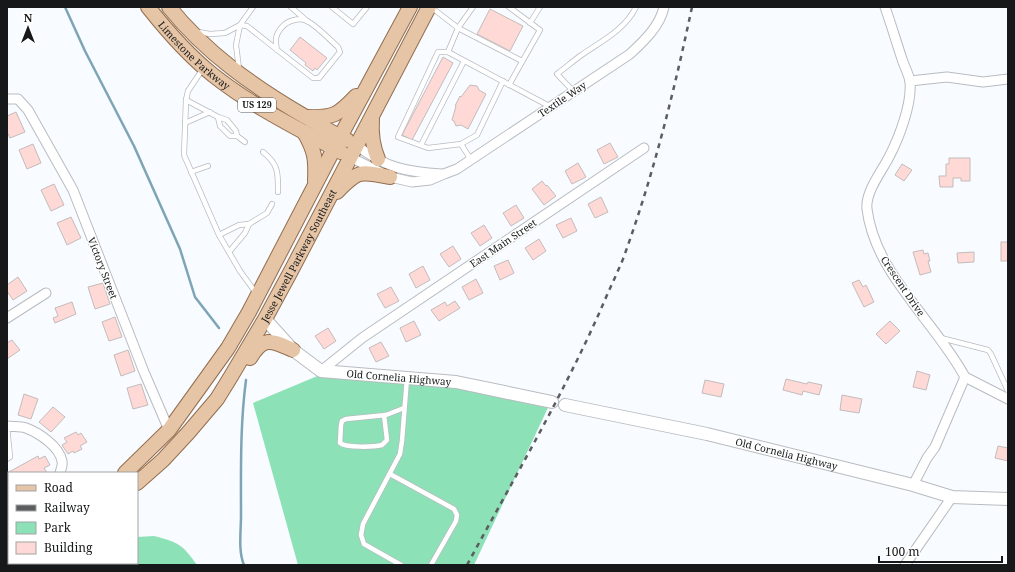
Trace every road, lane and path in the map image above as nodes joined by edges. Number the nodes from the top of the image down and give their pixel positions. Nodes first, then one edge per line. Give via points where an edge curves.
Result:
1 (148, 7) edge
2 (169, 7) edge
3 (253, 7) edge
4 (291, 7) edge
5 (332, 7) edge
6 (367, 7) edge
7 (410, 7) edge
8 (430, 7) edge
9 (473, 7) edge
10 (509, 7) edge
11 (540, 7) edge
12 (636, 7) edge
13 (664, 7) edge
14 (885, 7) edge
15 (307, 20) junction
16 (530, 23) junction
17 (240, 25) junction
18 (458, 28) junction
19 (190, 31) junction
20 (277, 50) junction
21 (448, 52) junction
22 (464, 61) junction
23 (522, 61) junction
24 (205, 67) junction
25 (240, 75) junction
26 (371, 79) junction
27 (1008, 79) edge
28 (503, 81) junction
29 (910, 81) junction
30 (509, 85) junction
31 (574, 92) junction
32 (7, 98) edge
33 (186, 100) junction
34 (551, 107) junction
35 (210, 112) junction
36 (372, 116) junction
37 (218, 117) junction
38 (307, 117) junction
39 (185, 123) junction
40 (304, 132) junction
41 (237, 136) junction
42 (245, 142) dead end
43 (337, 142) junction
44 (460, 144) junction
45 (421, 145) junction
46 (644, 148) dead end
47 (353, 151) junction
48 (263, 152) dead end
49 (378, 159) junction
50 (471, 160) junction
51 (208, 166) dead end
52 (191, 172) junction
53 (444, 174) junction
54 (390, 177) junction
55 (315, 185) junction
56 (278, 192) dead end
57 (329, 199) junction
58 (272, 204) dead end
59 (249, 224) junction
60 (219, 235) junction
61 (229, 252) junction
62 (46, 293) dead end
63 (258, 295) junction
64 (7, 318) edge
65 (265, 319) junction
66 (939, 338) junction
67 (293, 350) junction
68 (321, 371) junction
69 (965, 377) junction
70 (230, 378) junction
71 (407, 378) junction
72 (1008, 391) edge
73 (1008, 399) edge
74 (552, 402) dead end
75 (565, 405) dead end
76 (404, 408) junction
77 (384, 415) junction
78 (7, 426) edge
79 (169, 430) junction
80 (8, 441) edge
81 (8, 458) edge
82 (60, 472) edge
83 (126, 472) edge
84 (390, 474) junction
85 (138, 482) edge
86 (913, 485) junction
87 (952, 497) junction
88 (1008, 499) edge
89 (401, 565) edge
90 (431, 565) edge
91 (906, 565) edge

1 - 24 main road, Limestone Parkway / US 129 via 178,42
2 - 19 main road, Limestone Parkway / US 129
3 - 17 lane
4 - 15 lane
5 - 6 lane via 353,24
7 - 26 main road, Jesse Jewell Parkway Southeast
8 - 18 lane
8 - 36 main road, Jesse Jewell Parkway Southeast
9 - 18 lane
10 - 16 lane
11 - 16 lane
12 - 31 lane via 632,16 615,32 557,74
13 - 31 street, Textile Way via 644,42
14 - 29 street, Crescent Drive
15 - 20 lane via 285,23 275,39
15 - 20 lane via 338,47 340,52 319,78 312,78
16 - 23 lane via 540,30
17 - 19 lane via 225,33
17 - 20 lane via 247,26
17 - 25 lane via 236,45
18 - 21 lane
18 - 23 lane
19 - 25 main road, Limestone Parkway / US 129
21 - 22 lane
21 - 45 lane via 438,52 398,136
22 - 28 lane
22 - 45 lane
23 - 30 lane
24 - 33 lane via 193,82
24 - 40 main road, Limestone Parkway / US 129 via 242,96
25 - 38 main road, Limestone Parkway / US 129
26 - 38 main road via 336,114 323,118
26 - 43 main road, Jesse Jewell Parkway Southeast
27 - 29 street via 983,82 946,77
28 - 30 lane
28 - 44 lane via 477,135
29 - 66 street, Crescent Drive via 909,99 900,135 870,191 866,207 874,239 886,264
30 - 34 lane
31 - 34 street, Textile Way
32 - 79 street, Victory Street via 18,99 28,110 73,190
33 - 35 lane
33 - 39 lane
34 - 50 street, Textile Way
35 - 37 lane
35 - 39 lane
36 - 47 main road, Jesse Jewell Parkway Southeast
36 - 49 main road via 371,132
37 - 41 lane via 227,120
37 - 41 lane via 220,126 230,136
38 - 43 main road, Limestone Parkway
39 - 52 lane via 184,155
40 - 43 main road, Limestone Parkway / US 129
40 - 55 main road via 313,148 316,164
41 - 42 lane
43 - 47 main road, Limestone Parkway
43 - 55 main road, Jesse Jewell Parkway Southeast
44 - 45 lane via 428,148
44 - 50 lane
46 - 68 street, East Main Street via 362,338
47 - 49 street, Textile Way
47 - 54 street, Textile Way
47 - 57 main road, Jesse Jewell Parkway Southeast
48 - 56 lane via 272,160 278,174
49 - 53 street, Textile Way via 392,167 417,173
50 - 53 street, Textile Way
51 - 52 lane
52 - 60 lane
53 - 54 street, Textile Way via 430,180 412,182
54 - 57 main road via 366,173 353,176
55 - 63 main road, Jesse Jewell Parkway Southeast
57 - 65 main road, Jesse Jewell Parkway Southeast
58 - 59 lane via 266,213
59 - 60 lane via 238,225
59 - 61 lane
60 - 61 lane
61 - 63 lane
62 - 64 street
63 - 79 main road, Jesse Jewell Parkway Southeast via 228,348
65 - 67 street
65 - 70 main road, Jesse Jewell Parkway Southeast
66 - 69 street, Crescent Drive
66 - 72 lane via 988,350
67 - 68 street
67 - 70 main road via 276,342 266,342 256,347 241,371
68 - 71 street, Old Cornelia Highway
69 - 73 street
69 - 86 street via 935,447
70 - 85 main road, Jesse Jewell Parkway Southeast via 217,399 188,432 163,460
71 - 74 street, Old Cornelia Highway via 456,382
71 - 76 lane
75 - 86 street, Old Cornelia Highway via 707,434
76 - 77 lane
76 - 84 lane via 400,454
77 - 77 lane via 342,421 340,443 345,446 382,445 387,440
78 - 80 lane
78 - 82 street via 24,428 36,433 54,447 62,463
79 - 83 main road, Jesse Jewell Parkway Southeast
80 - 81 lane
84 - 89 lane via 363,524 361,535 364,544
84 - 90 lane via 454,509 457,515
86 - 87 street, Old Cornelia Highway
87 - 88 street, Old Cornelia Highway
87 - 91 street

